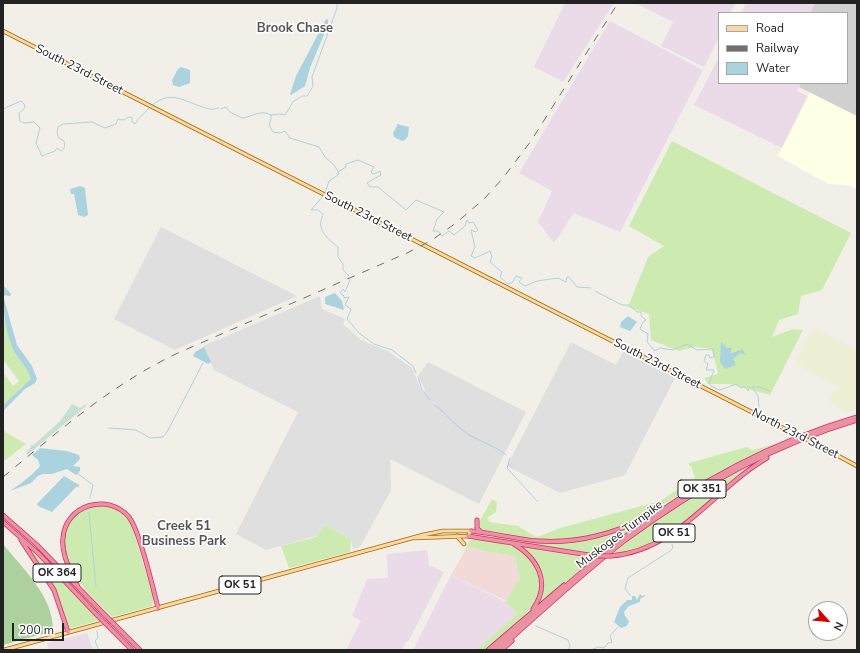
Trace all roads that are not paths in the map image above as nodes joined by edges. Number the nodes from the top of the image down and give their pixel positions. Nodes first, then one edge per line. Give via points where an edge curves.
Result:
1 (3, 31) edge
2 (733, 402) joint
3 (857, 417) edge
4 (857, 420) edge
5 (811, 437) junction
6 (857, 466) edge
7 (659, 512) junction
8 (4, 516) edge
9 (477, 520) dead end
10 (3, 522) edge
11 (471, 531) junction
12 (443, 532) junction
13 (482, 532) junction
14 (17, 534) junction
15 (457, 536) junction
16 (468, 536) junction
17 (414, 538) junction
18 (426, 538) junction
19 (510, 541) junction
20 (464, 544) dead end
21 (583, 572) junction
22 (78, 587) junction
23 (158, 608) junction
24 (546, 608) junction
25 (529, 614) junction
26 (68, 632) junction
27 (4, 650) edge
28 (132, 650) edge
29 (140, 650) edge
30 (488, 650) edge
31 (493, 650) edge
32 (498, 650) edge
33 (502, 650) edge

1 - 2 main road, South 23rd Street
2 - 6 main road, North 23rd Street, bridge
3 - 7 highway, OK 51 via 767,451 715,478
4 - 5 highway, OK 51
5 - 19 highway, OK 51, bridge via 756,464 677,531 661,542 636,552 595,556
5 - 24 highway, Muskogee Turnpike / OK 351 via 743,467 681,502 624,542
7 - 13 highway, OK 51 via 619,530 578,540 537,541
7 - 21 highway, Muskogee Turnpike via 615,544
8 - 22 highway, OK 364
9 - 13 highway via 477,528
10 - 14 highway, OK 364
11 - 12 main road, OK 51
11 - 13 highway, OK 51
11 - 16 main road
12 - 17 main road, OK 51
12 - 18 main road
14 - 26 highway via 54,590
14 - 28 highway, OK 364, bridge
15 - 16 main road, OK 51
15 - 18 main road, OK 51
15 - 20 main road
16 - 19 highway, OK 51
17 - 18 main road, OK 51
17 - 23 main road, OK 51
19 - 25 highway via 529,554 540,576 540,594
21 - 25 highway via 555,591
21 - 31 highway, Muskogee Turnpike
22 - 23 highway via 65,558 62,538 69,520 78,511 86,506 104,503 126,514 136,529
22 - 29 highway, OK 364, bridge
23 - 26 main road, OK 51
24 - 32 highway, Muskogee Turnpike / OK 351
24 - 33 highway
25 - 30 highway
26 - 27 main road, OK 51

